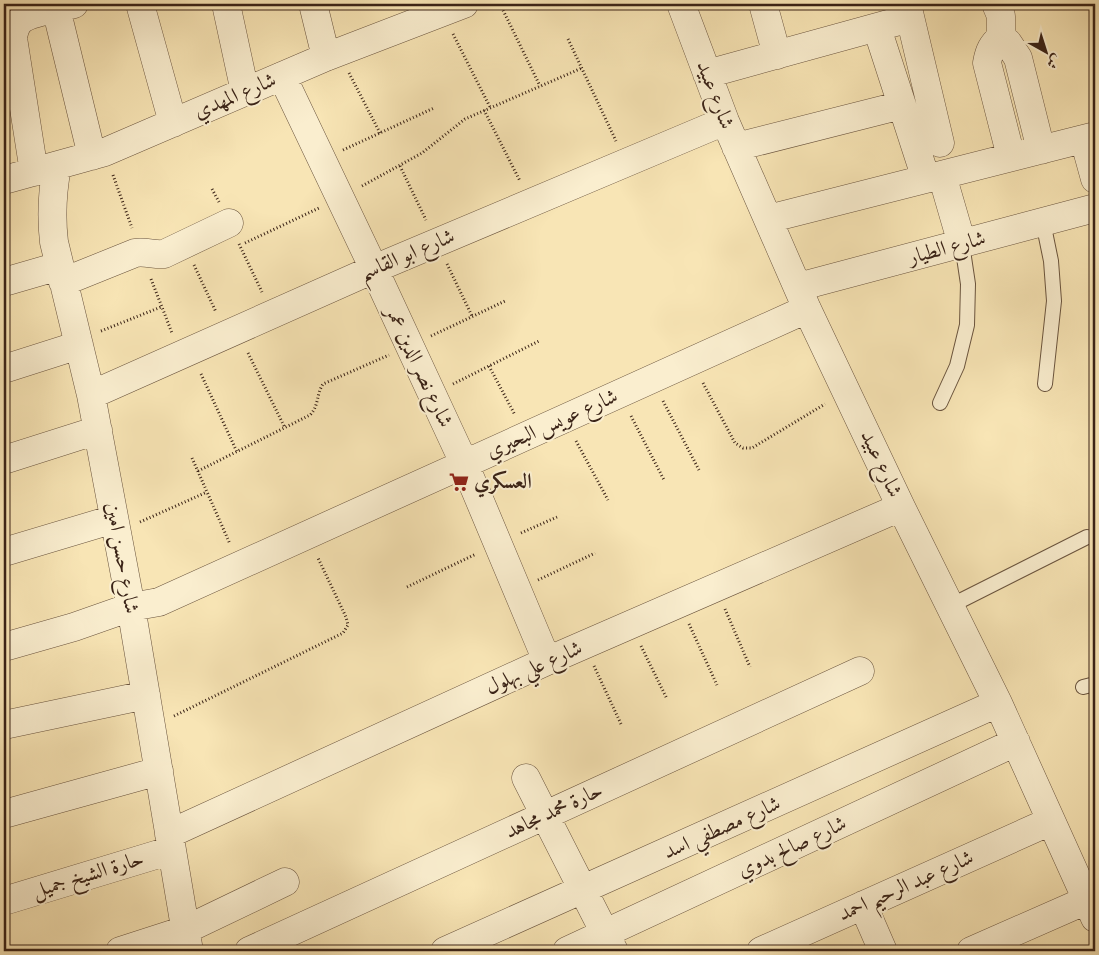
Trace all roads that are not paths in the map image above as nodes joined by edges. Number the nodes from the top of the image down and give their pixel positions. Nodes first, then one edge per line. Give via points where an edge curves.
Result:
1 (140, 4) edge
2 (226, 4) edge
3 (313, 4) edge
4 (681, 4) edge
5 (762, 4) edge
6 (62, 5) edge
7 (1001, 5) edge
8 (456, 6) edge
9 (909, 11) edge
10 (409, 14) edge
11 (877, 28) junction
12 (1001, 37) junction
13 (332, 55) junction
14 (777, 55) junction
15 (707, 74) junction
16 (282, 76) junction
17 (11, 79) edge
18 (245, 92) junction
19 (902, 105) junction
20 (724, 121) junction
21 (173, 123) junction
22 (1090, 138) edge
23 (940, 143) dead end
24 (736, 147) junction
25 (1041, 150) junction
26 (99, 154) junction
27 (1011, 157) junction
28 (46, 170) junction
29 (934, 177) junction
30 (1095, 179) edge
31 (4, 180) edge
32 (1095, 208) edge
33 (768, 219) junction
34 (1043, 222) junction
35 (235, 235) road end
36 (962, 244) junction
37 (374, 268) junction
38 (61, 274) junction
39 (4, 282) edge
40 (803, 298) junction
41 (78, 343) junction
42 (4, 369) edge
43 (1045, 384) dead end
44 (91, 395) junction
45 (940, 403) dead end
46 (98, 430) junction
47 (4, 460) edge
48 (464, 463) junction
49 (902, 507) junction
50 (116, 526) junction
51 (1087, 537) dead end
52 (4, 552) edge
53 (950, 606) junction
54 (131, 607) junction
55 (4, 647) edge
56 (547, 661) junction
57 (860, 671) dead end
58 (146, 695) junction
59 (998, 703) junction
60 (4, 725) edge
61 (1016, 742) junction
62 (159, 771) junction
63 (526, 778) dead end
64 (4, 814) edge
65 (546, 815) junction
66 (1051, 821) junction
67 (170, 842) junction
68 (286, 882) dead end
69 (583, 890) junction
70 (4, 901) edge
71 (863, 905) junction
72 (1091, 909) edge
73 (187, 940) edge
74 (610, 943) edge
75 (120, 951) edge
76 (249, 951) edge
77 (445, 951) edge
78 (567, 951) edge
79 (761, 951) edge
80 (883, 951) edge
81 (971, 951) edge

1 - 21 street
2 - 18 street
3 - 13 street
4 - 15 street, شارع عبيد
5 - 14 street
6 - 17 street, شارع حسن امين via 21,20 15,28
6 - 26 street
7 - 12 street
8 - 10 street, شارع المهدي
9 - 11 street
9 - 23 street
10 - 13 street, شارع المهدي
11 - 14 street
11 - 19 street
12 - 25 street via 1018,58
12 - 27 street via 989,53 987,63
13 - 16 street, شارع المهدي
14 - 15 street
15 - 20 street, شارع عبيد
16 - 18 street, شارع المهدي
16 - 37 street, شارع نصر الدين عمر
17 - 28 street, شارع حسن امين
18 - 21 street, شارع المهدي
19 - 24 street
19 - 29 street
20 - 24 street, شارع عبيد
20 - 37 street, شارع ابو القاسم
21 - 26 street, شارع المهدي
22 - 25 street
22 - 30 street
24 - 33 street, شارع عبيد
25 - 27 street
26 - 28 street, شارع المهدي
27 - 29 street
28 - 31 street, شارع المهدي
28 - 38 street, شارع حسن امين via 52,192 51,217
29 - 33 street
29 - 36 street
32 - 34 street, شارع الطيار
33 - 40 street, شارع عبيد
34 - 36 street, شارع الطيار
34 - 43 lane via 1054,300
35 - 38 street via 185,244 164,254 141,252
36 - 40 street, شارع الطيار
36 - 45 lane via 968,284 967,325 957,366
37 - 44 street, شارع ابو القاسم
37 - 48 street, شارع نصر الدين عمر
38 - 39 street
38 - 41 street, شارع حسن امين
40 - 48 street, شارع عويس البحيري via 692,361
40 - 49 street, شارع عبيد
41 - 42 street
41 - 44 street, شارع حسن امين
44 - 46 street, شارع حسن امين
46 - 47 street
46 - 50 street, شارع حسن امين
48 - 54 street, شارع عويس البحيري via 159,602
48 - 56 street, شارع نصر الدين عمر
49 - 53 street, شارع عبيد
49 - 56 street, شارع علي بهلول
50 - 52 street
50 - 54 street, شارع حسن امين
51 - 53 lane
53 - 59 street, شارع عبيد
54 - 55 street, شارع عويس البحيري
54 - 58 street, شارع حسن امين
56 - 67 street, شارع علي بهلول
57 - 65 street, حارة محمد مجاهد
58 - 60 street
58 - 62 street, شارع حسن امين
59 - 61 street, شارع عبيد
59 - 69 street, شارع مصطفي اسد
61 - 66 street, شارع عبيد
61 - 74 street, شارع صالح بدوي
62 - 64 street
62 - 67 street, شارع حسن امين
63 - 65 street
65 - 69 street
65 - 76 street, حارة محمد مجاهد
66 - 71 street, شارع عبد الرحيم احمد
66 - 72 street, شارع عبيد
67 - 70 street, حارة الشيخ جميل
67 - 73 street, شارع حسن امين
68 - 73 street
69 - 74 street
69 - 77 street, شارع مصطفي اسد
71 - 79 street, شارع عبد الرحيم احمد
71 - 80 street
72 - 81 street
73 - 75 street
74 - 78 street, شارع صالح بدوي

